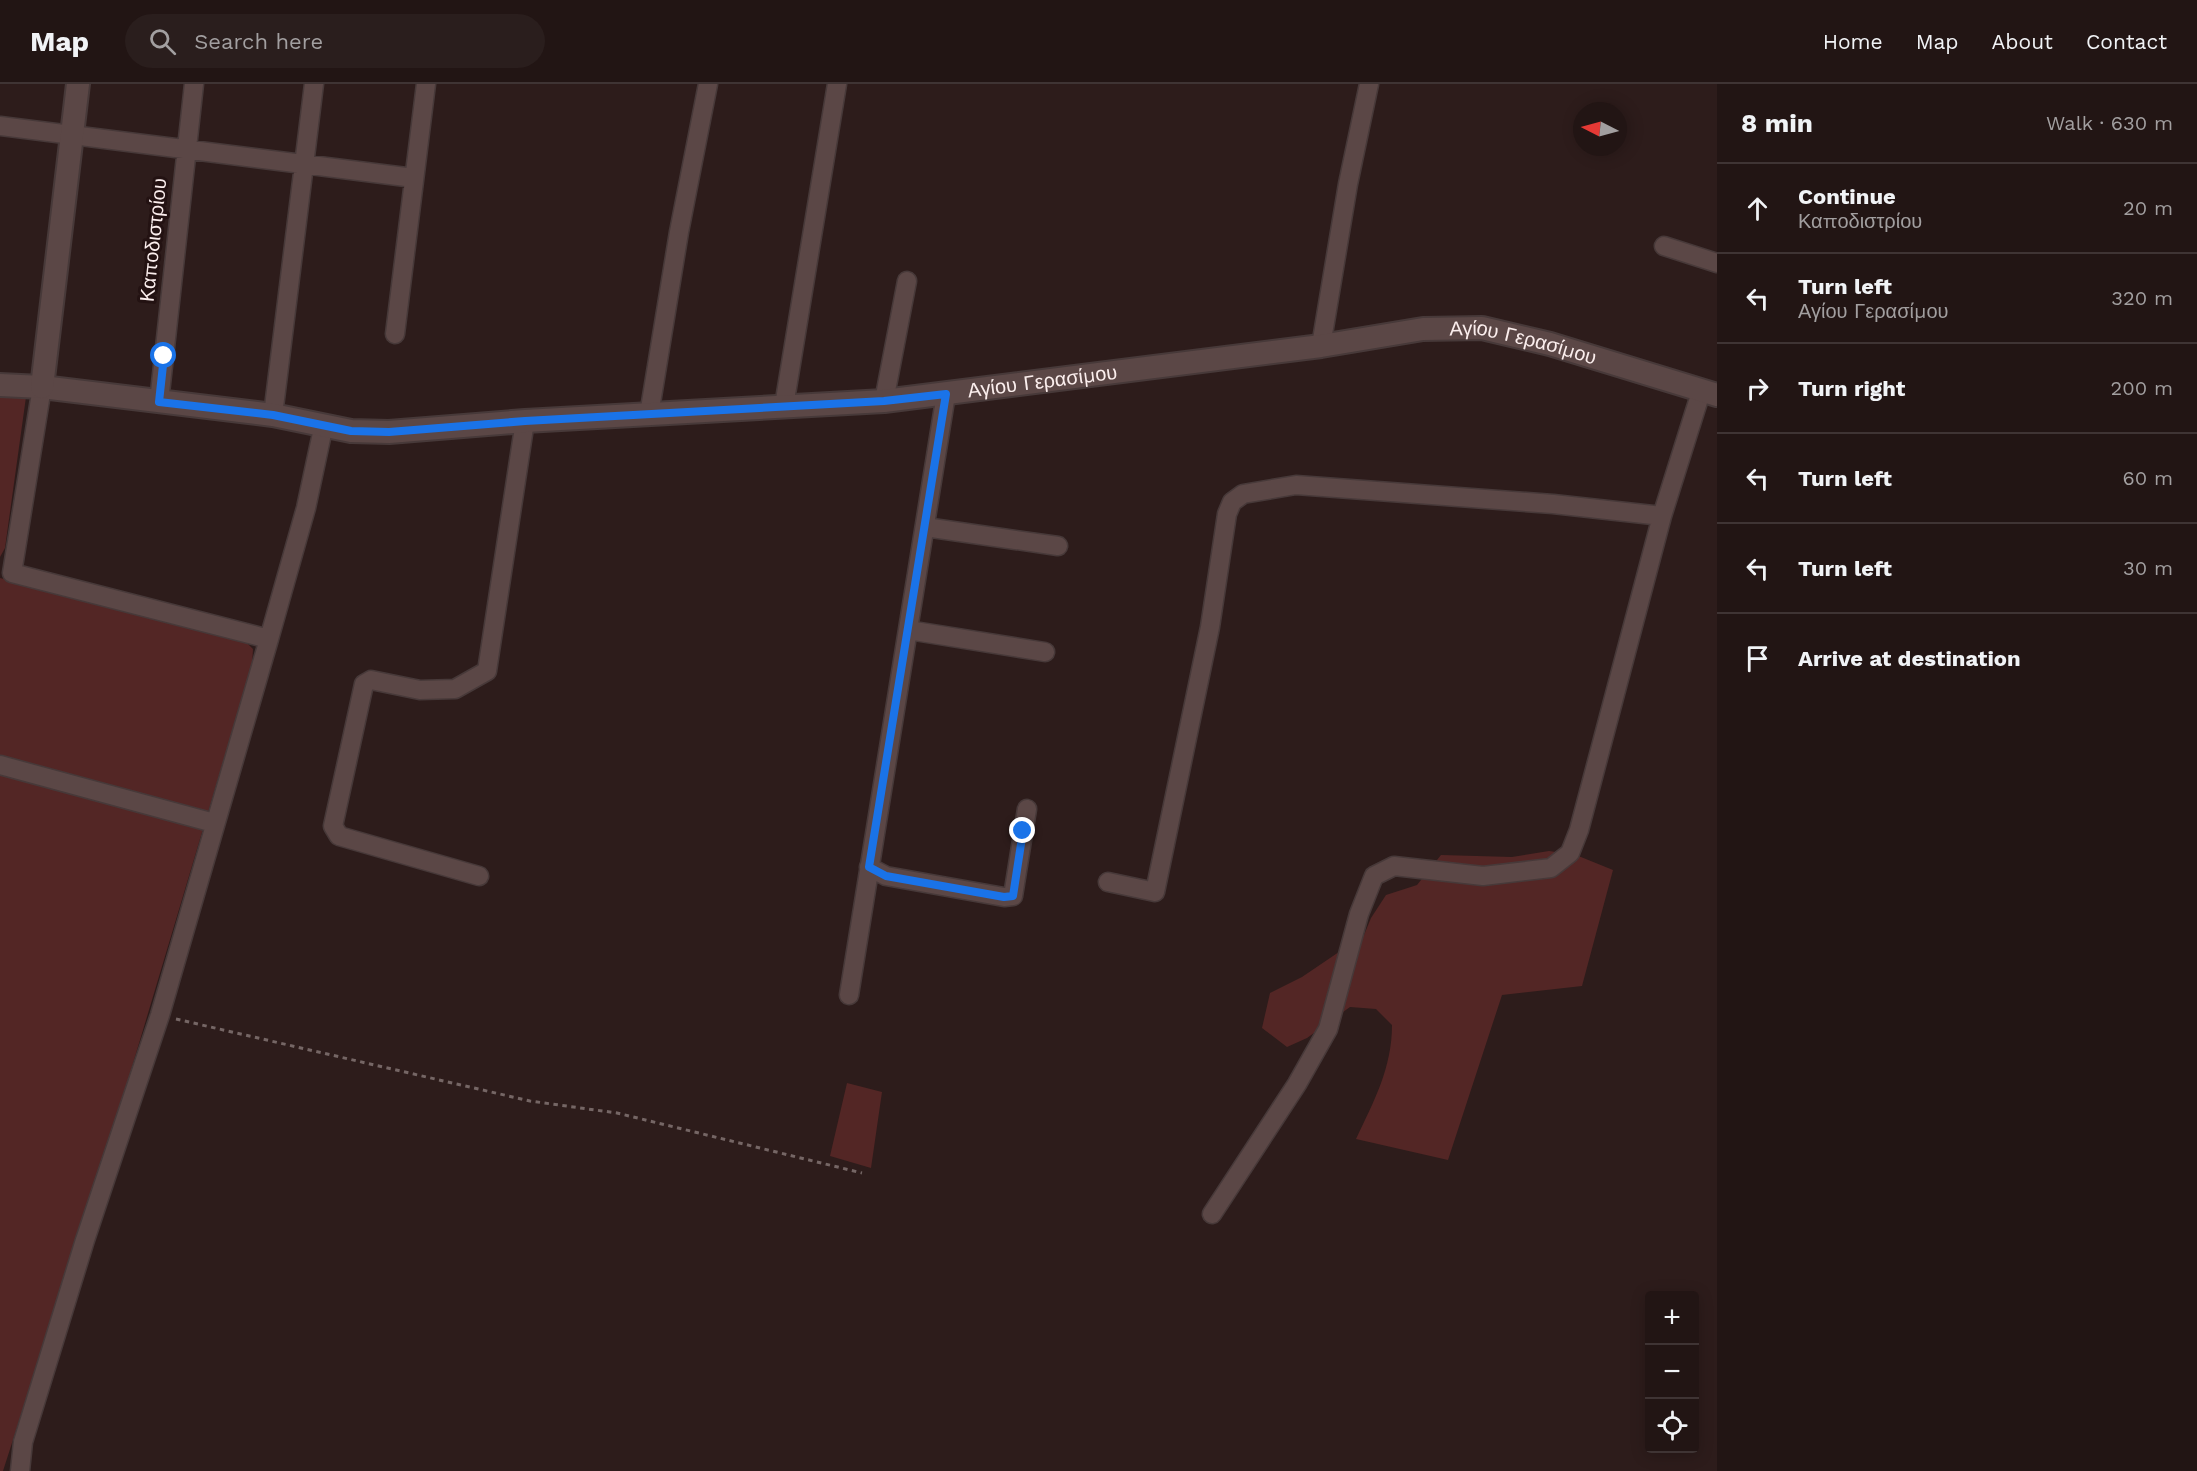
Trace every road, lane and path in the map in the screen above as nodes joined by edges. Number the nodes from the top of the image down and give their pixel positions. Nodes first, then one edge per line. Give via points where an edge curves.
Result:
1 (78, 84) edge
2 (194, 84) edge
3 (314, 84) edge
4 (426, 84) edge
5 (708, 84) edge
6 (837, 84) edge
7 (1369, 84) edge
8 (0, 126) edge
9 (72, 135) junction
10 (186, 150) junction
11 (304, 164) junction
12 (414, 178) junction
13 (1664, 246) dead end
14 (1717, 263) edge
15 (907, 281) dead end
16 (395, 334) dead end
17 (1321, 346) junction
18 (0, 385) edge
19 (42, 387) junction
20 (1709, 393) edge
21 (946, 394) junction
22 (884, 401) junction
23 (159, 402) junction
24 (784, 406) junction
25 (273, 415) junction
26 (649, 415) junction
27 (525, 421) junction
28 (324, 424) junction
29 (1662, 516) junction
30 (925, 527) junction
31 (1058, 546) dead end
32 (908, 630) junction
33 (269, 639) junction
34 (1045, 652) dead end
35 (0, 765) edge
36 (1027, 809) dead end
37 (214, 823) junction
38 (869, 867) junction
39 (479, 876) dead end
40 (1108, 882) dead end
41 (849, 995) dead end
42 (160, 1016) junction
43 (862, 1173) dead end
44 (1212, 1214) dead end
45 (20, 1471) edge

1 - 9 street
2 - 10 street, Καποδιστρίου
3 - 11 street
4 - 12 street
5 - 26 street
6 - 24 street
7 - 17 street
8 - 9 street
9 - 10 street
9 - 19 street
10 - 11 street
10 - 23 street, Καποδιστρίου
11 - 12 street
11 - 25 street
12 - 16 street
13 - 14 street
15 - 22 street
17 - 20 street, Αγίου Γερασίμου via 1423,329 1482,328 1600,358
17 - 21 street, Αγίου Γερασίμου
18 - 19 street, Αγίου Γερασίμου
19 - 23 street, Αγίου Γερασίμου
19 - 33 street via 12,573
20 - 29 street
21 - 22 street, Αγίου Γερασίμου
21 - 30 street
22 - 24 street, Αγίου Γερασίμου
23 - 25 street, Αγίου Γερασίμου
24 - 26 street, Αγίου Γερασίμου
25 - 28 street, Αγίου Γερασίμου
26 - 27 street, Αγίου Γερασίμου
27 - 28 street, Αγίου Γερασίμου via 389,432 351,431
27 - 39 street via 487,671 455,689 420,690 371,680 364,684 333,826 339,836
28 - 33 street via 306,508
29 - 40 street via 1296,485 1243,494 1232,501 1155,892
29 - 44 street via 1570,853 1551,868 1483,876 1394,866 1374,876 1359,914 1328,1029
30 - 31 street
30 - 32 street
32 - 34 street
32 - 38 street
33 - 37 street
35 - 37 street
36 - 38 street via 1013,896 886,876
37 - 42 street
38 - 41 street
42 - 43 path via 530,1101 617,1113
42 - 45 street via 23,1442

